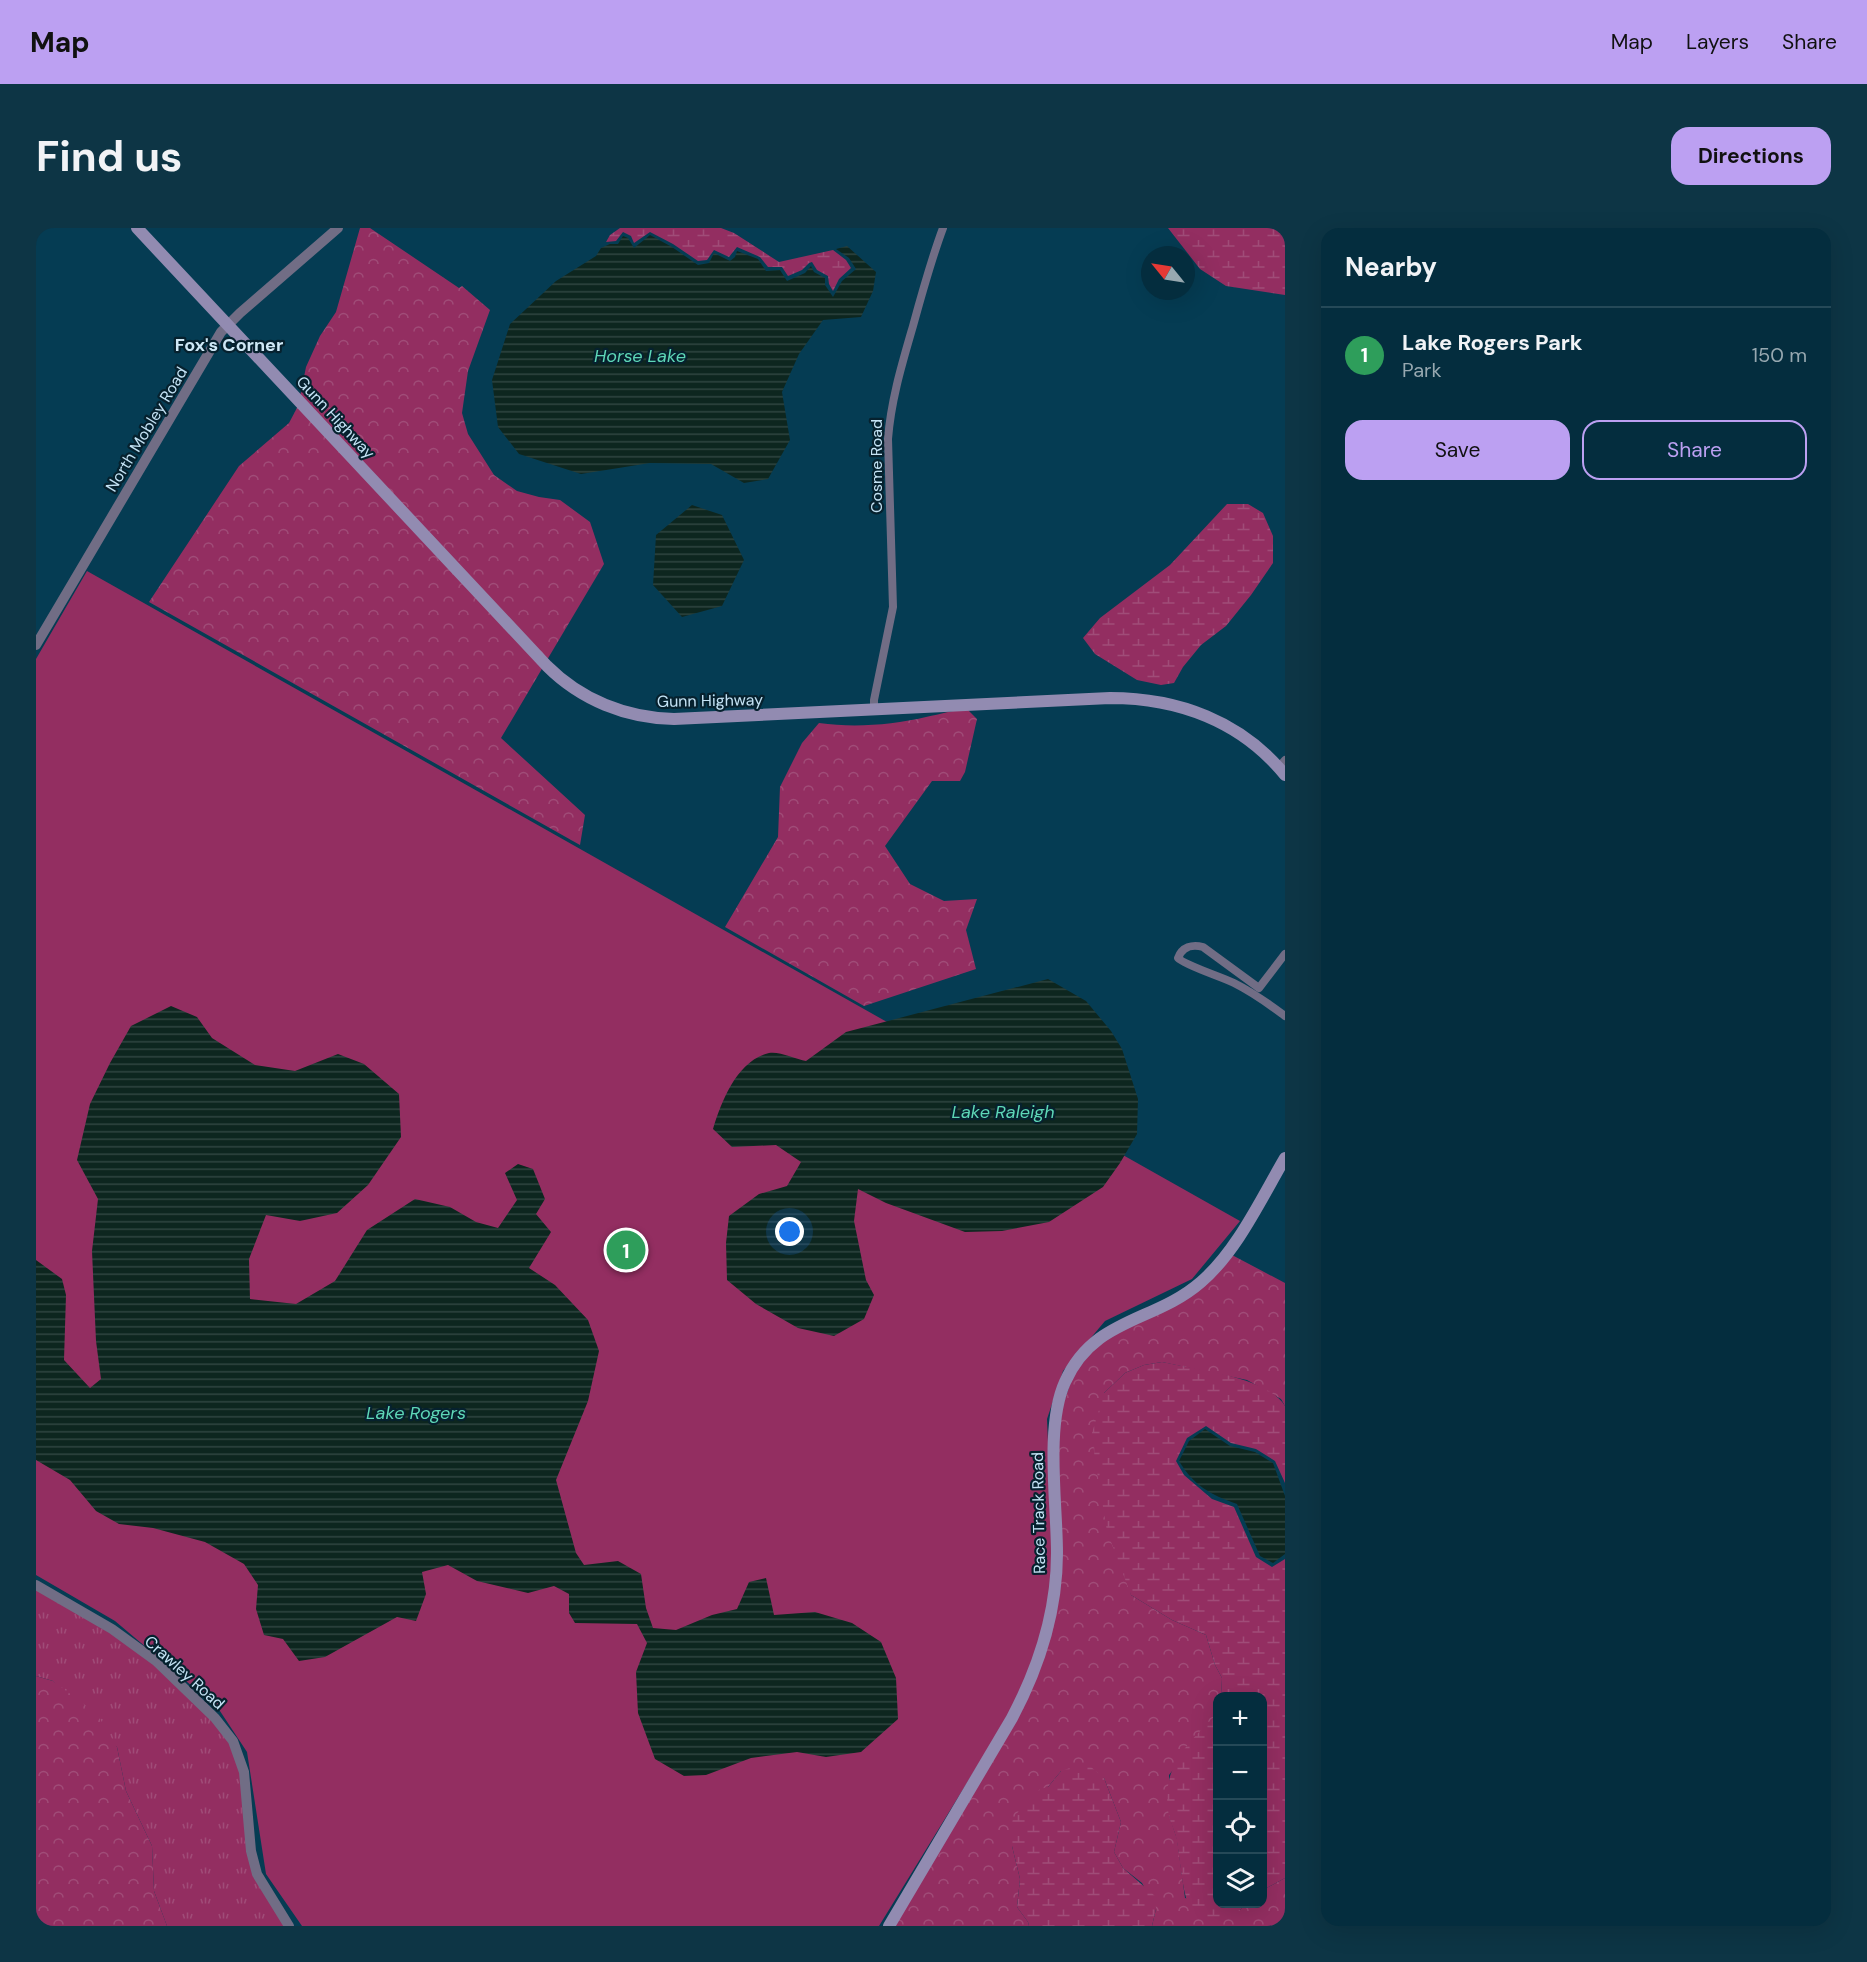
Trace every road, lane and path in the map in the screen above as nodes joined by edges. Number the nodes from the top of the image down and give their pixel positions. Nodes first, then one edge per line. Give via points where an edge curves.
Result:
1 (137, 228) edge
2 (338, 228) edge
3 (943, 228) edge
4 (228, 325) junction
5 (36, 645) edge
6 (874, 710) junction
7 (1283, 767) edge
8 (1285, 954) edge
9 (1285, 1016) edge
10 (1285, 1158) edge
11 (36, 1585) edge
12 (289, 1926) edge
13 (889, 1926) edge

1 - 4 main road, Gunn Highway
2 - 4 street, North Mobley Road
3 - 6 street, Cosme Road via 895,387 889,421 893,607
4 - 5 street, North Mobley Road
4 - 6 main road, Gunn Highway via 547,666 583,694 623,711 665,719
6 - 7 main road, Gunn Highway via 1148,699 1188,708 1223,723
8 - 9 street via 1259,988 1203,947 1194,945 1178,958 1237,984
10 - 13 main road, Race Track Road via 1234,1244 1210,1274 1179,1298 1106,1333 1083,1353 1065,1381 1057,1403 1054,1431 1056,1577 1042,1651 1012,1718
11 - 12 street, Crawley Road via 112,1629 156,1661 215,1718 232,1741 243,1772 257,1874

